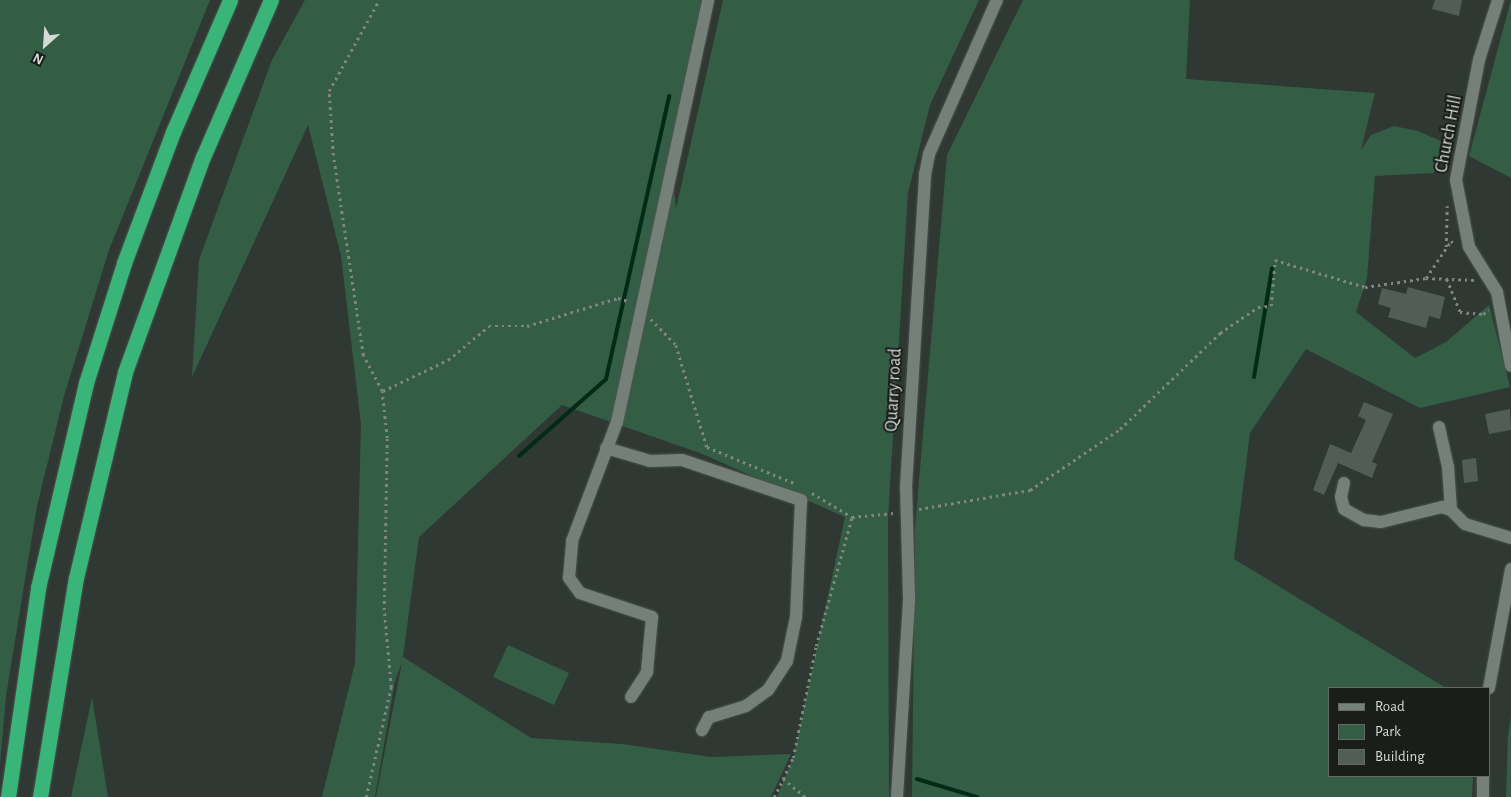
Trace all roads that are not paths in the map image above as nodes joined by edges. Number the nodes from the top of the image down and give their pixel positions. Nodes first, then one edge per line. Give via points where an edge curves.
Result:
1 (230, 0) edge
2 (271, 0) edge
3 (708, 0) edge
4 (997, 0) edge
5 (1498, 0) edge
6 (1510, 362) edge
7 (1439, 427) dead end
8 (606, 448) junction
9 (1344, 483) dead end
10 (1451, 510) junction
11 (1511, 538) edge
12 (1511, 569) edge
13 (1489, 687) edge
14 (631, 697) dead end
15 (702, 730) dead end
16 (1483, 777) edge
17 (8, 797) edge
18 (40, 797) edge
19 (897, 797) edge
20 (1483, 797) edge

1 - 17 highway via 173,132 124,263 86,383 38,588
2 - 18 highway via 206,149 125,372 76,578
3 - 8 street via 617,422
4 - 19 street, Quarry road via 929,154 925,175 916,272 907,512 909,598
5 - 6 street, Church Hill via 1479,60 1456,180 1469,247 1499,304
7 - 10 street via 1448,466
8 - 14 street via 572,541 569,578 580,593 652,617 647,672
8 - 15 street via 650,461 682,460 801,500 796,617 786,661 768,690 746,706 710,717
9 - 10 street via 1341,497 1344,509 1364,520 1381,522 1432,507
10 - 11 street via 1464,524
12 - 13 street
16 - 20 street

